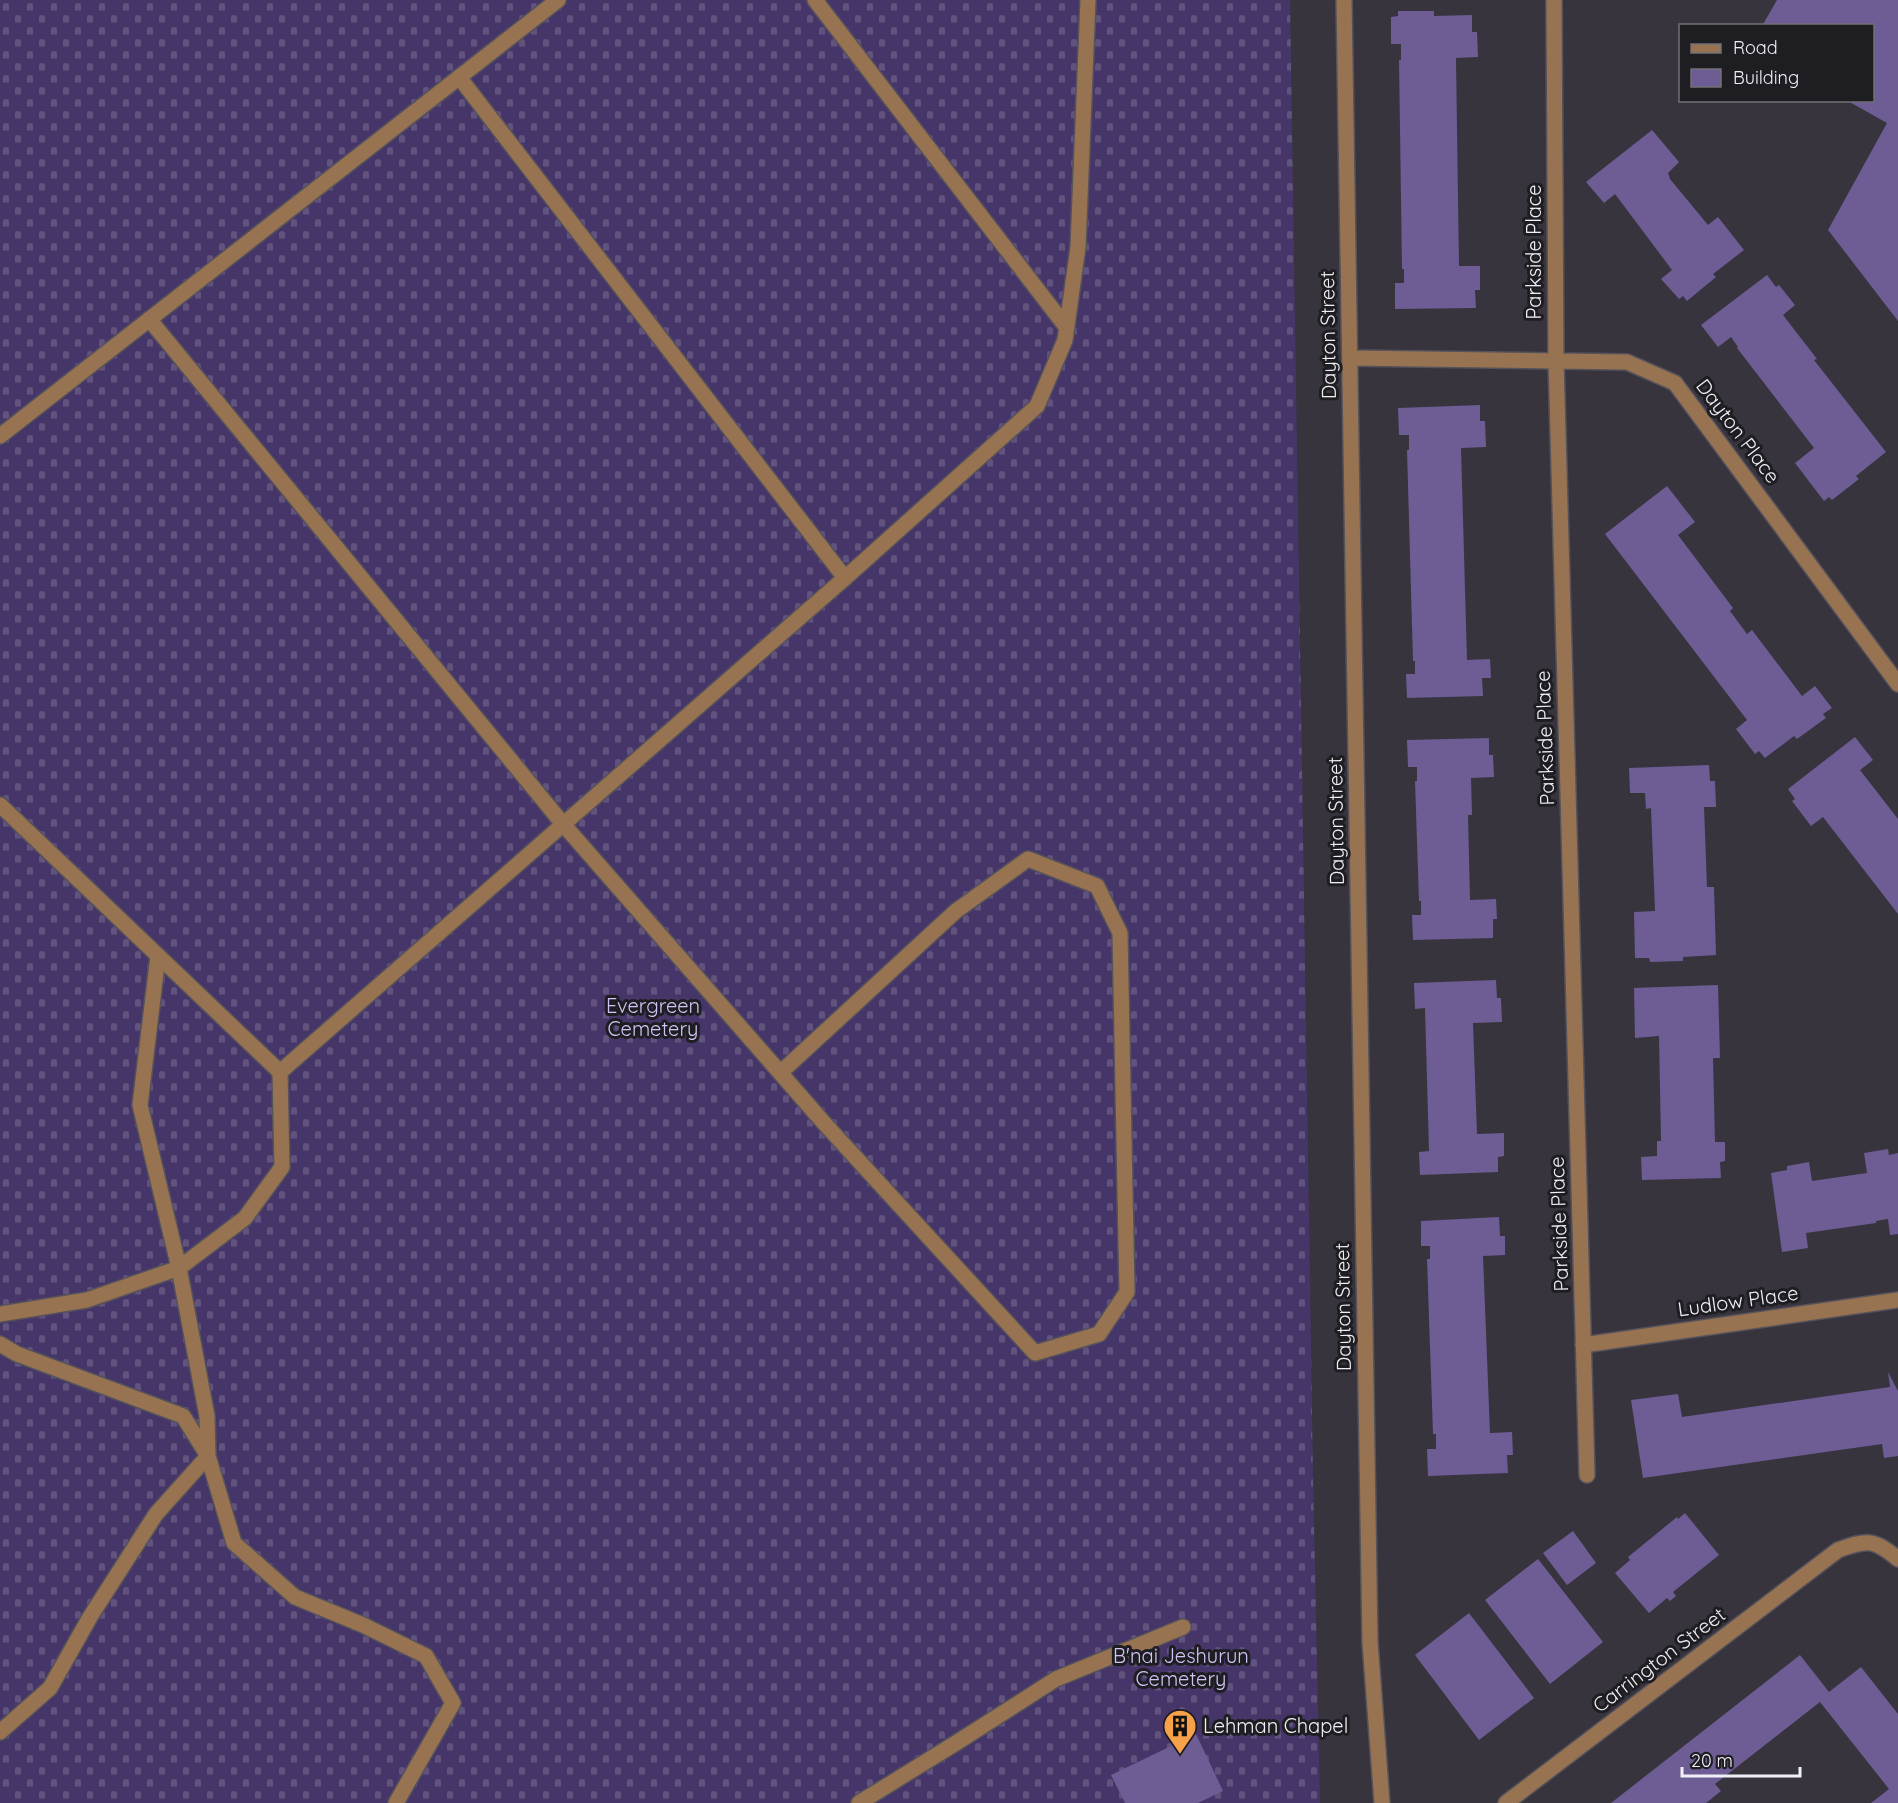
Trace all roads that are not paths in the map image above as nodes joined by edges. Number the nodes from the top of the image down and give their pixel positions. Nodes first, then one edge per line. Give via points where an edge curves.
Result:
1 (558, 0) edge
2 (815, 0) edge
3 (1088, 0) edge
4 (1344, 0) edge
5 (1554, 0) edge
6 (459, 77) junction
7 (149, 319) junction
8 (1067, 328) junction
9 (1350, 358) junction
10 (1556, 361) junction
11 (0, 436) edge
12 (845, 578) junction
13 (1898, 684) edge
14 (0, 805) edge
15 (563, 824) junction
16 (158, 956) junction
17 (280, 1072) junction
18 (780, 1073) junction
19 (179, 1268) junction
20 (1898, 1300) edge
21 (0, 1314) edge
22 (0, 1344) edge
23 (1583, 1345) junction
24 (208, 1456) junction
25 (1587, 1475) dead end
26 (1898, 1559) edge
27 (1183, 1627) dead end
28 (0, 1732) edge
29 (396, 1803) edge
30 (858, 1803) edge
31 (1382, 1803) edge
32 (1506, 1803) edge

1 - 6 street
2 - 8 street
3 - 8 street via 1078,247
4 - 9 street, Dayton Street
5 - 10 street, Parkside Place
6 - 7 street
6 - 12 street
7 - 11 street
7 - 15 street
8 - 12 street via 1037,406
9 - 10 street, Dayton Place
9 - 31 street, Dayton Street via 1370,1642
10 - 13 street, Dayton Place via 1627,362 1675,382
10 - 23 street, Parkside Place
12 - 15 street
14 - 16 street
15 - 17 street
15 - 18 street
16 - 17 street
16 - 19 street via 140,1105
17 - 19 street via 282,1167 245,1218
18 - 18 street via 1035,1353 1099,1334 1127,1292 1120,933 1097,886 1029,859 956,911
19 - 21 street via 87,1300
19 - 24 street via 207,1416
20 - 23 street, Ludlow Place
22 - 24 street via 17,1354 183,1416
23 - 25 street, Parkside Place
24 - 28 street via 156,1514 50,1688
24 - 29 street via 234,1543 295,1597 426,1656 453,1703
26 - 32 street, Carrington Street via 1881,1545 1859,1542 1838,1550
27 - 30 street via 1056,1679

